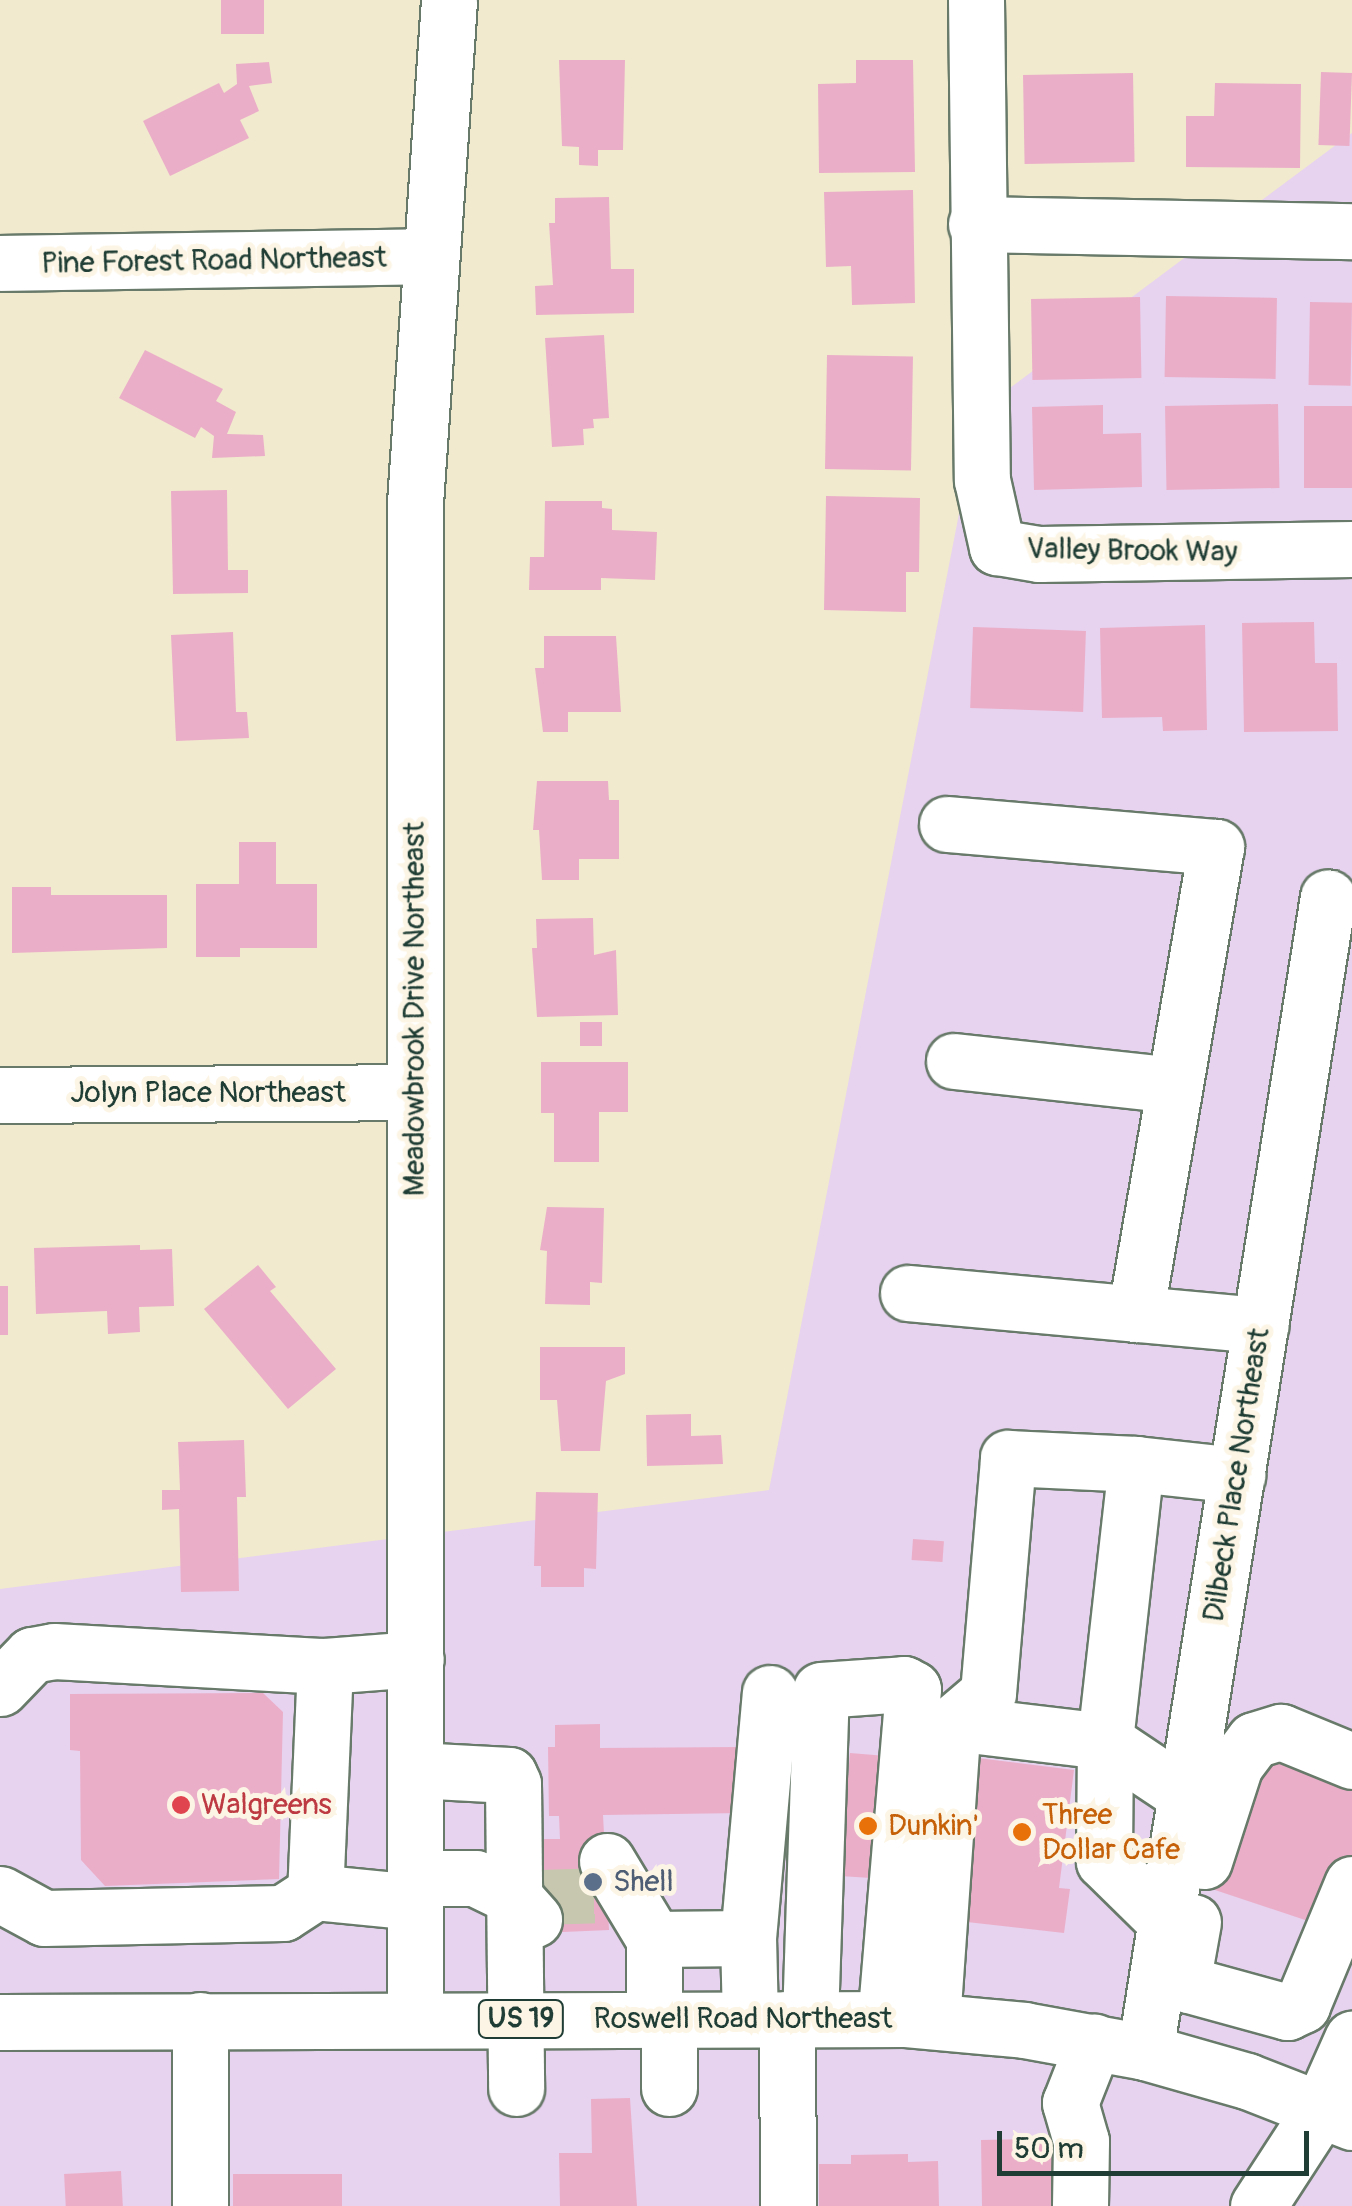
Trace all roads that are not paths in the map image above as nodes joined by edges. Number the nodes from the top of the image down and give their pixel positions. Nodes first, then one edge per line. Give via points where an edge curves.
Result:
1 (449, 0) edge
2 (976, 0) edge
3 (976, 224) junction
4 (1352, 230) edge
5 (429, 256) junction
6 (0, 263) edge
7 (1352, 549) edge
8 (947, 824) dead end
9 (1333, 926) edge
10 (954, 1061) dead end
11 (1174, 1085) junction
12 (416, 1092) junction
13 (0, 1095) edge
14 (908, 1293) dead end
15 (1135, 1314) junction
16 (1261, 1324) junction
17 (1136, 1464) junction
18 (1237, 1475) junction
19 (416, 1658) junction
20 (325, 1666) junction
21 (0, 1688) edge
22 (770, 1693) dead end
23 (953, 1724) junction
24 (1105, 1741) junction
25 (1352, 1761) edge
26 (416, 1770) junction
27 (1186, 1796) junction
28 (1352, 1884) edge
29 (416, 1890) junction
30 (315, 1892) junction
31 (0, 1894) edge
32 (532, 1896) junction
33 (1177, 1909) junction
34 (748, 1938) junction
35 (1332, 1994) edge
36 (1245, 2002) junction
37 (416, 2018) junction
38 (516, 2018) junction
39 (662, 2018) junction
40 (782, 2018) junction
41 (200, 2020) junction
42 (908, 2020) junction
43 (0, 2022) edge
44 (1352, 2038) edge
45 (1120, 2047) junction
46 (1228, 2076) junction
47 (516, 2088) dead end
48 (669, 2088) dead end
49 (1336, 2116) edge
50 (200, 2206) edge
51 (788, 2206) edge
52 (1080, 2206) edge
53 (1258, 2206) edge

1 - 5 street, Meadowbrook Drive Northeast
2 - 3 street, Valley Brook Way
3 - 4 street
3 - 7 street, Valley Brook Way via 982,480 997,547 1039,554
5 - 6 street, Pine Forest Road Northeast
5 - 12 street, Meadowbrook Drive Northeast via 415,504
8 - 11 street via 1216,847
9 - 16 street, Dilbeck Place Northeast
10 - 11 street
11 - 15 street
12 - 13 street, Jolyn Place Northeast
12 - 19 street, Meadowbrook Drive Northeast
14 - 15 street
15 - 16 street
16 - 18 street, Dilbeck Place Northeast
17 - 18 street
17 - 23 street via 1008,1458 988,1693
17 - 24 street
18 - 27 street, Dilbeck Place Northeast
19 - 20 street
19 - 26 street, Meadowbrook Drive Northeast
20 - 21 street via 54,1651 32,1655
20 - 30 street
22 - 34 street
23 - 24 street
23 - 42 street
24 - 27 street
24 - 33 street via 1104,1861
25 - 33 street via 1281,1732 1254,1740 1235,1765
26 - 29 street, Meadowbrook Drive Northeast
26 - 32 street via 509,1775
27 - 33 street, Dilbeck Place Northeast
28 - 35 street
29 - 30 street
29 - 32 street via 474,1878
29 - 37 street, Meadowbrook Drive Northeast
30 - 31 street via 284,1912 44,1918
32 - 38 street
33 - 36 street via 1188,1985
33 - 45 street, Dilbeck Place Northeast
34 - 39 street via 622,1903
34 - 40 street
35 - 36 street via 1287,2012
36 - 46 street
37 - 38 street, Roswell Road Northeast / US 19
37 - 41 street, Roswell Road Northeast / US 19
38 - 39 street, Roswell Road Northeast / US 19
38 - 47 street
39 - 40 street, Roswell Road Northeast / US 19
39 - 48 street
40 - 42 street, Roswell Road Northeast / US 19
40 - 42 street via 821,1690 904,1684 913,1689
40 - 51 street
41 - 43 street, Roswell Road Northeast / US 19
41 - 50 street
42 - 45 street, Roswell Road Northeast / US 19
44 - 49 street
45 - 46 street, Roswell Road Northeast / US 19
45 - 52 street, Dilbeck Place Northeast via 1070,2103 1081,2141
46 - 49 street, Roswell Road Northeast / US 19
49 - 53 street

